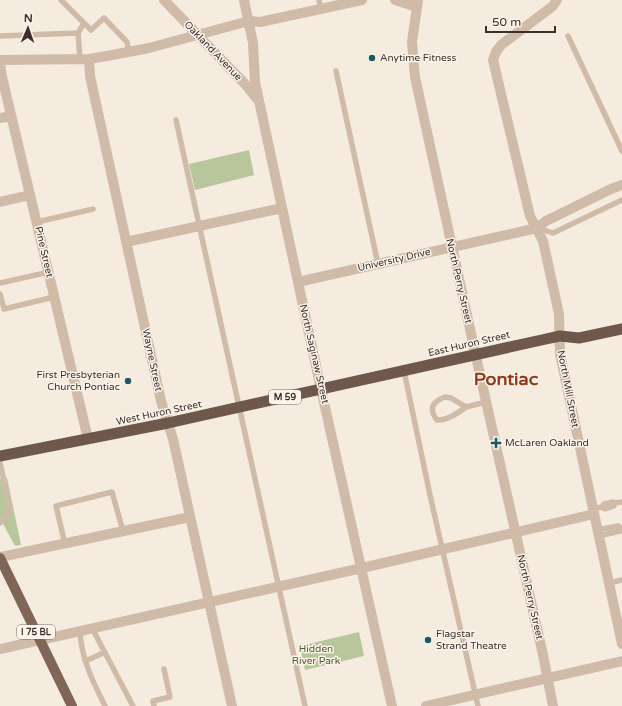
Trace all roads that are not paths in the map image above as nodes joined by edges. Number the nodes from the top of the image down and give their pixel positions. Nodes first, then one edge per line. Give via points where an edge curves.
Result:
1 (61, 0) edge
2 (164, 0) edge
3 (244, 0) edge
4 (362, 0) edge
5 (395, 0) edge
6 (557, 0) edge
7 (417, 3) edge
8 (320, 5) edge
9 (249, 21) junction
10 (84, 23) junction
11 (78, 33) junction
12 (197, 34) junction
13 (0, 36) edge
14 (568, 36) dead end
15 (129, 52) junction
16 (84, 59) junction
17 (0, 60) edge
18 (0, 64) edge
19 (336, 71) dead end
20 (259, 104) junction
21 (11, 116) junction
22 (0, 118) edge
23 (176, 120) dead end
24 (622, 151) edge
25 (622, 185) edge
26 (30, 195) junction
27 (622, 200) edge
28 (0, 202) edge
29 (282, 208) junction
30 (93, 209) dead end
31 (37, 222) junction
32 (199, 226) junction
33 (537, 228) junction
34 (126, 242) junction
35 (452, 247) junction
36 (378, 264) junction
37 (49, 272) junction
38 (298, 282) junction
39 (0, 283) edge
40 (0, 294) edge
41 (54, 297) junction
42 (622, 329) edge
43 (560, 336) junction
44 (476, 354) junction
45 (404, 371) junction
46 (321, 389) junction
47 (486, 402) junction
48 (466, 407) junction
49 (239, 408) junction
50 (168, 423) junction
51 (88, 440) junction
52 (0, 456) edge
53 (0, 463) edge
54 (622, 502) edge
55 (596, 510) junction
56 (190, 517) junction
57 (0, 523) edge
58 (622, 528) edge
59 (123, 531) junction
60 (515, 532) junction
61 (598, 533) junction
62 (65, 544) junction
63 (442, 549) junction
64 (0, 558) edge
65 (362, 568) junction
66 (622, 580) edge
67 (609, 583) junction
68 (279, 586) junction
69 (209, 602) junction
70 (92, 628) junction
71 (80, 631) junction
72 (39, 640) junction
73 (622, 644) edge
74 (0, 649) edge
75 (105, 652) junction
76 (86, 661) junction
77 (622, 662) edge
78 (164, 669) dead end
79 (548, 678) junction
80 (475, 694) junction
81 (72, 706) edge
82 (105, 706) edge
83 (133, 706) edge
84 (154, 706) edge
85 (232, 706) edge
86 (305, 706) edge
87 (392, 706) edge
88 (426, 706) edge
89 (478, 706) edge
90 (553, 706) edge

1 - 10 lane
2 - 12 street, Oakland Avenue
3 - 9 street, North Saginaw Street
4 - 8 street
5 - 7 street
6 - 33 street, North Mill Street via 553,6 501,45 494,60 530,216
7 - 35 street, North Perry Street via 412,42 415,77
8 - 9 street via 260,22
9 - 12 street
9 - 20 street, North Saginaw Street
10 - 11 lane
10 - 15 lane via 91,30 104,18 127,42
11 - 13 lane
11 - 16 lane
12 - 15 street
12 - 20 street, Oakland Avenue via 252,92
14 - 24 lane
15 - 16 street
16 - 17 street
16 - 34 street, Wayne Street via 90,76
18 - 21 street, Pine Street
19 - 36 lane
20 - 29 street, North Saginaw Street
21 - 22 street
21 - 26 street, Pine Street
23 - 32 lane
25 - 33 street, University Drive via 546,221
26 - 28 street
26 - 31 street, Pine Street
27 - 33 lane via 553,233
29 - 32 street
29 - 38 street, North Saginaw Street
30 - 31 lane
31 - 37 street, Pine Street
32 - 34 street
32 - 49 lane
33 - 35 street, University Drive
33 - 43 street, North Mill Street via 543,241 559,314
34 - 50 street, Wayne Street
35 - 36 street, University Drive
35 - 44 street, North Perry Street
36 - 38 street, University Drive
37 - 39 lane
37 - 41 street, Pine Street
38 - 46 street, North Saginaw Street
40 - 41 lane via 4,309
41 - 51 street, Pine Street
42 - 43 highway, East Huron Street / M 59 via 579,338
43 - 44 highway, East Huron Street / M 59
43 - 55 street, North Mill Street via 560,354
44 - 45 highway, East Huron Street / M 59
44 - 47 street, North Perry Street
45 - 46 highway, East Huron Street / M 59
45 - 63 lane
46 - 49 highway, West Huron Street / M 59
46 - 65 street, North Saginaw Street
47 - 48 lane
47 - 60 street, North Perry Street
48 - 48 lane via 445,397 436,401 432,411 437,420 442,420
49 - 50 highway, West Huron Street / M 59
49 - 68 lane
50 - 51 highway, West Huron Street / M 59
50 - 56 street, Wayne Street
51 - 52 highway, West Huron Street / M 59
53 - 57 lane via 10,507 7,518
54 - 55 lane
55 - 60 street
55 - 61 street, North Mill Street
56 - 59 street
56 - 69 street, Wayne Street
58 - 61 lane via 618,526
59 - 62 street
59 - 62 lane via 112,492 56,506
60 - 63 street
60 - 79 street, North Perry Street
61 - 67 street, North Mill Street
62 - 64 street
63 - 65 street
63 - 80 lane
64 - 72 main road, I 75 BL
65 - 68 street
65 - 87 street, North Saginaw Street
66 - 67 lane
67 - 73 street, North Mill Street
68 - 69 street
68 - 86 lane
69 - 70 street
69 - 85 street, Wayne Street
70 - 71 street
70 - 75 lane
71 - 72 street
71 - 76 lane
72 - 74 street
72 - 81 main road, I 75 BL
75 - 76 lane
75 - 83 lane
76 - 82 lane via 88,671
77 - 79 street
78 - 84 lane via 170,697 153,701
79 - 80 street
79 - 90 street, North Perry Street
80 - 88 street
80 - 89 lane

